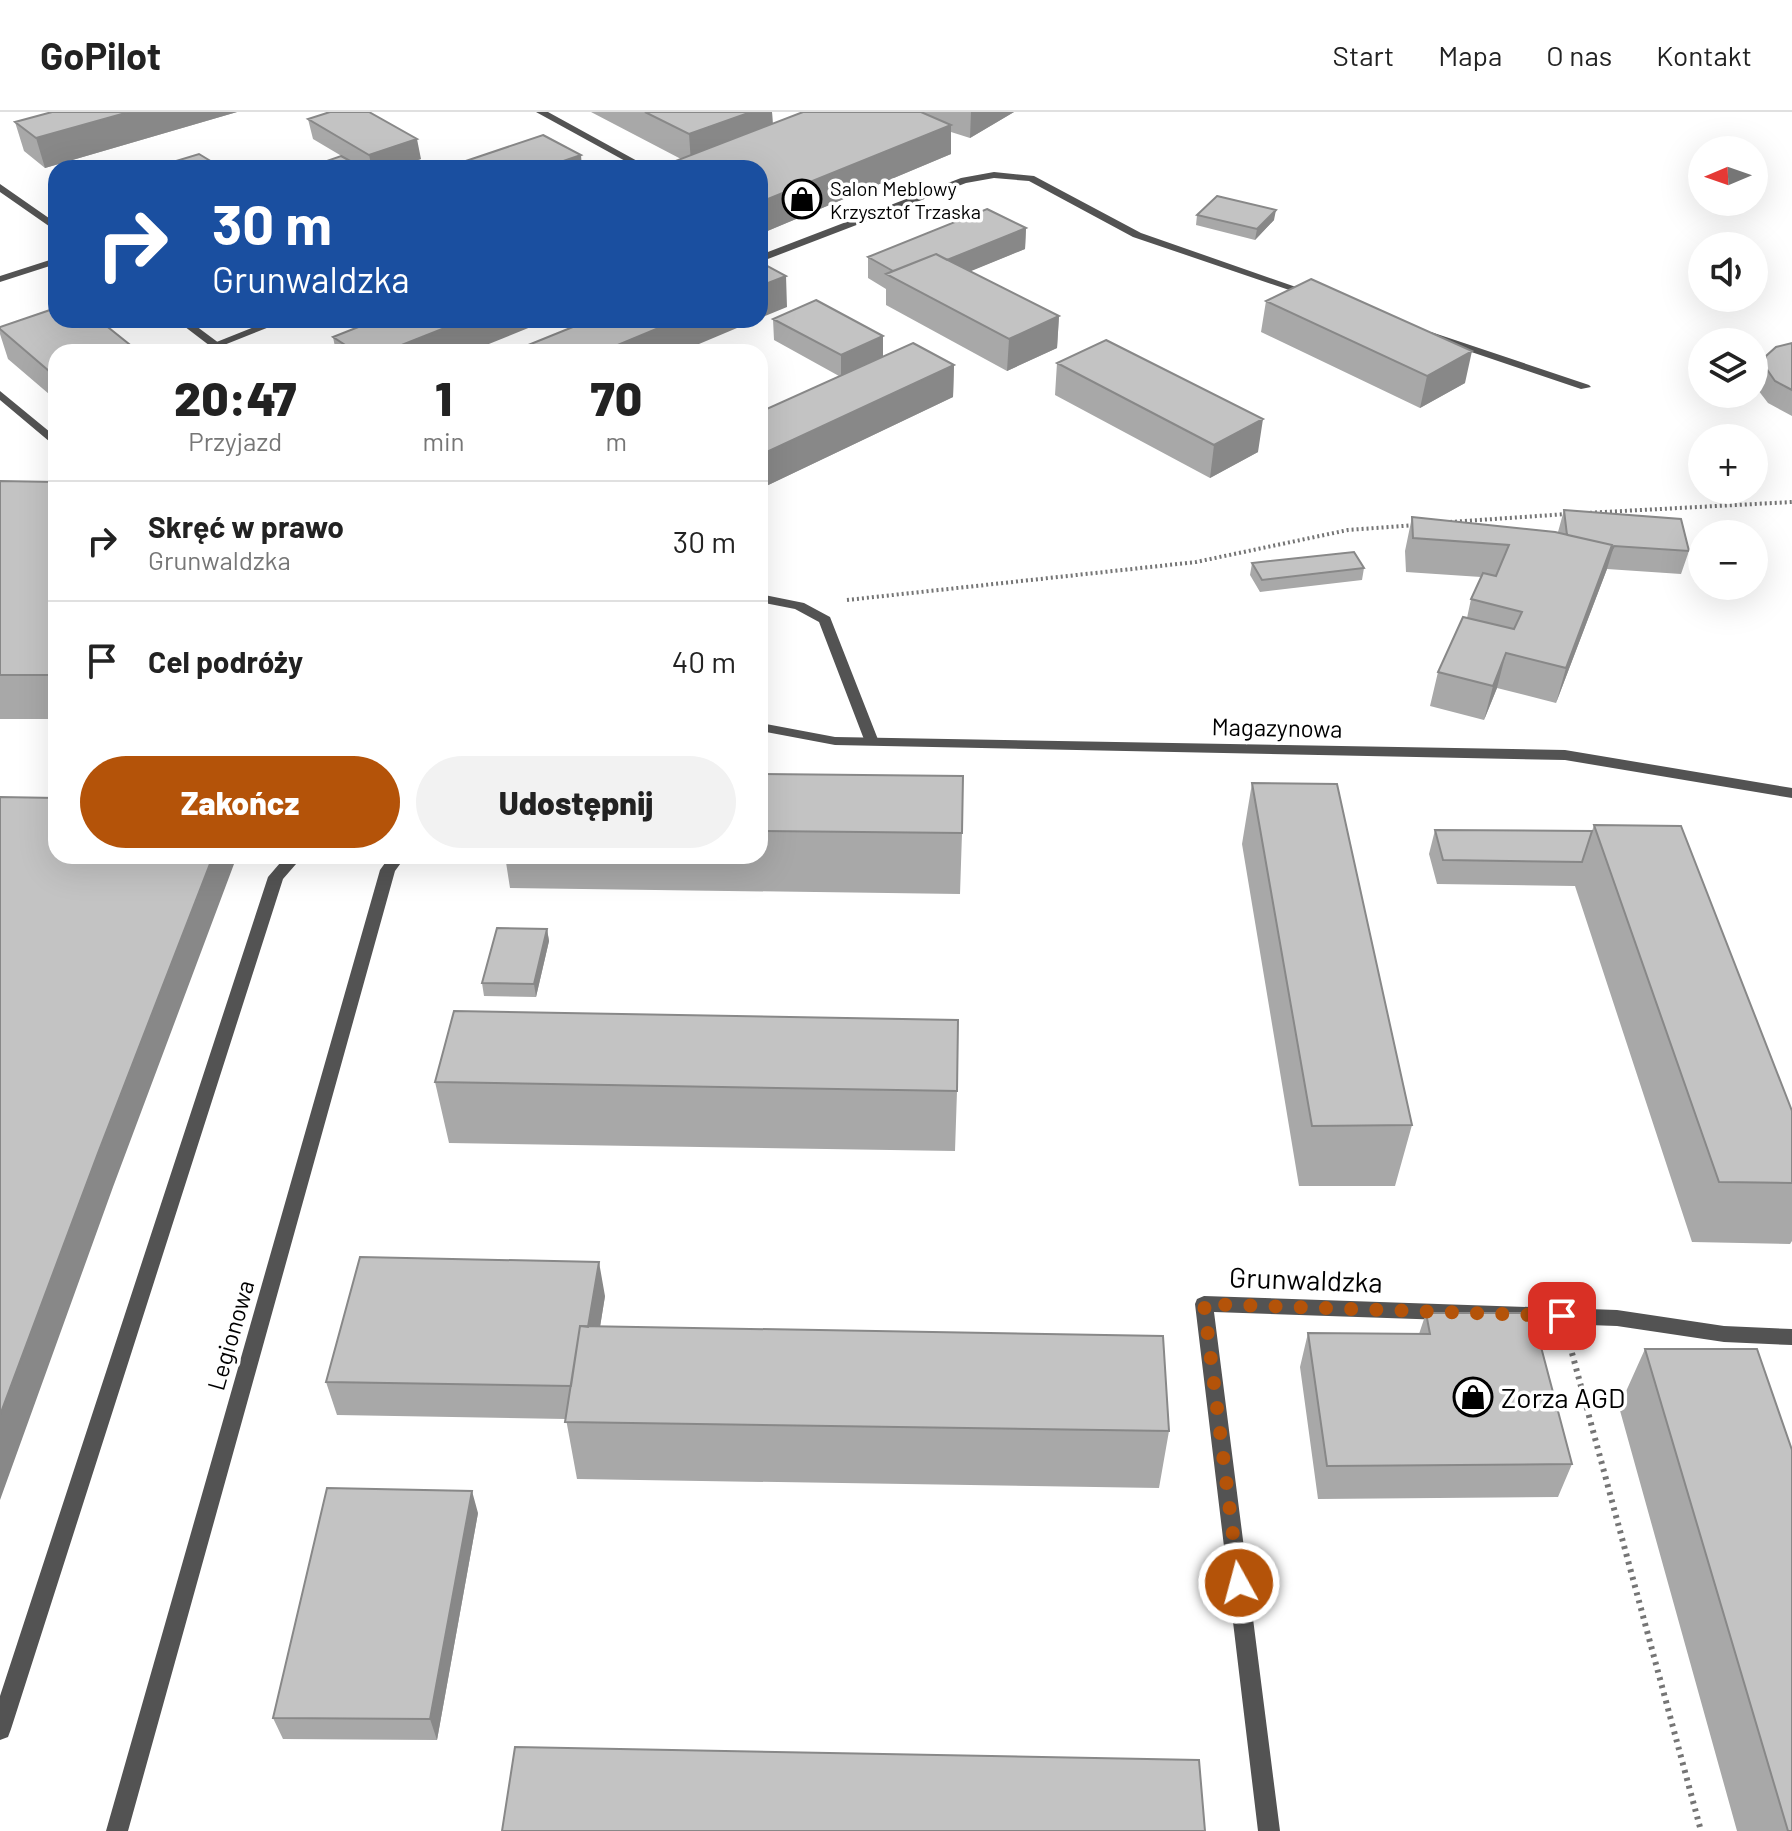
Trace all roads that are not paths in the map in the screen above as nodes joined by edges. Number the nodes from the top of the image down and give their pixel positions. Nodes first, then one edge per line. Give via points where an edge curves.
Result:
1 (541, 112) edge
2 (630, 160) edge
3 (0, 187) edge
4 (48, 222) edge
5 (768, 256) edge
6 (48, 264) edge
7 (0, 279) edge
8 (1316, 296) edge
9 (192, 328) edge
10 (265, 328) edge
11 (1421, 331) edge
12 (213, 344) edge
13 (231, 344) edge
14 (1585, 387) dead end
15 (0, 394) edge
16 (48, 436) edge
17 (768, 600) edge
18 (768, 728) edge
19 (872, 742) junction
20 (1792, 793) edge
21 (288, 864) edge
22 (392, 864) edge
23 (1792, 1337) edge
24 (0, 1729) edge
25 (117, 1831) edge
26 (1269, 1831) edge

1 - 2 street
3 - 4 street
5 - 8 street via 964,180 994,175 1031,178 1137,235
6 - 7 street
9 - 12 street
10 - 13 street
11 - 14 street
15 - 16 street
17 - 19 street via 799,606 825,620
18 - 19 street, Magazynowa
19 - 20 street, Magazynowa via 1565,755
21 - 24 street via 276,877
22 - 25 street, Legionowa
23 - 26 street, Grunwaldzka via 1724,1334 1617,1318 1204,1304

